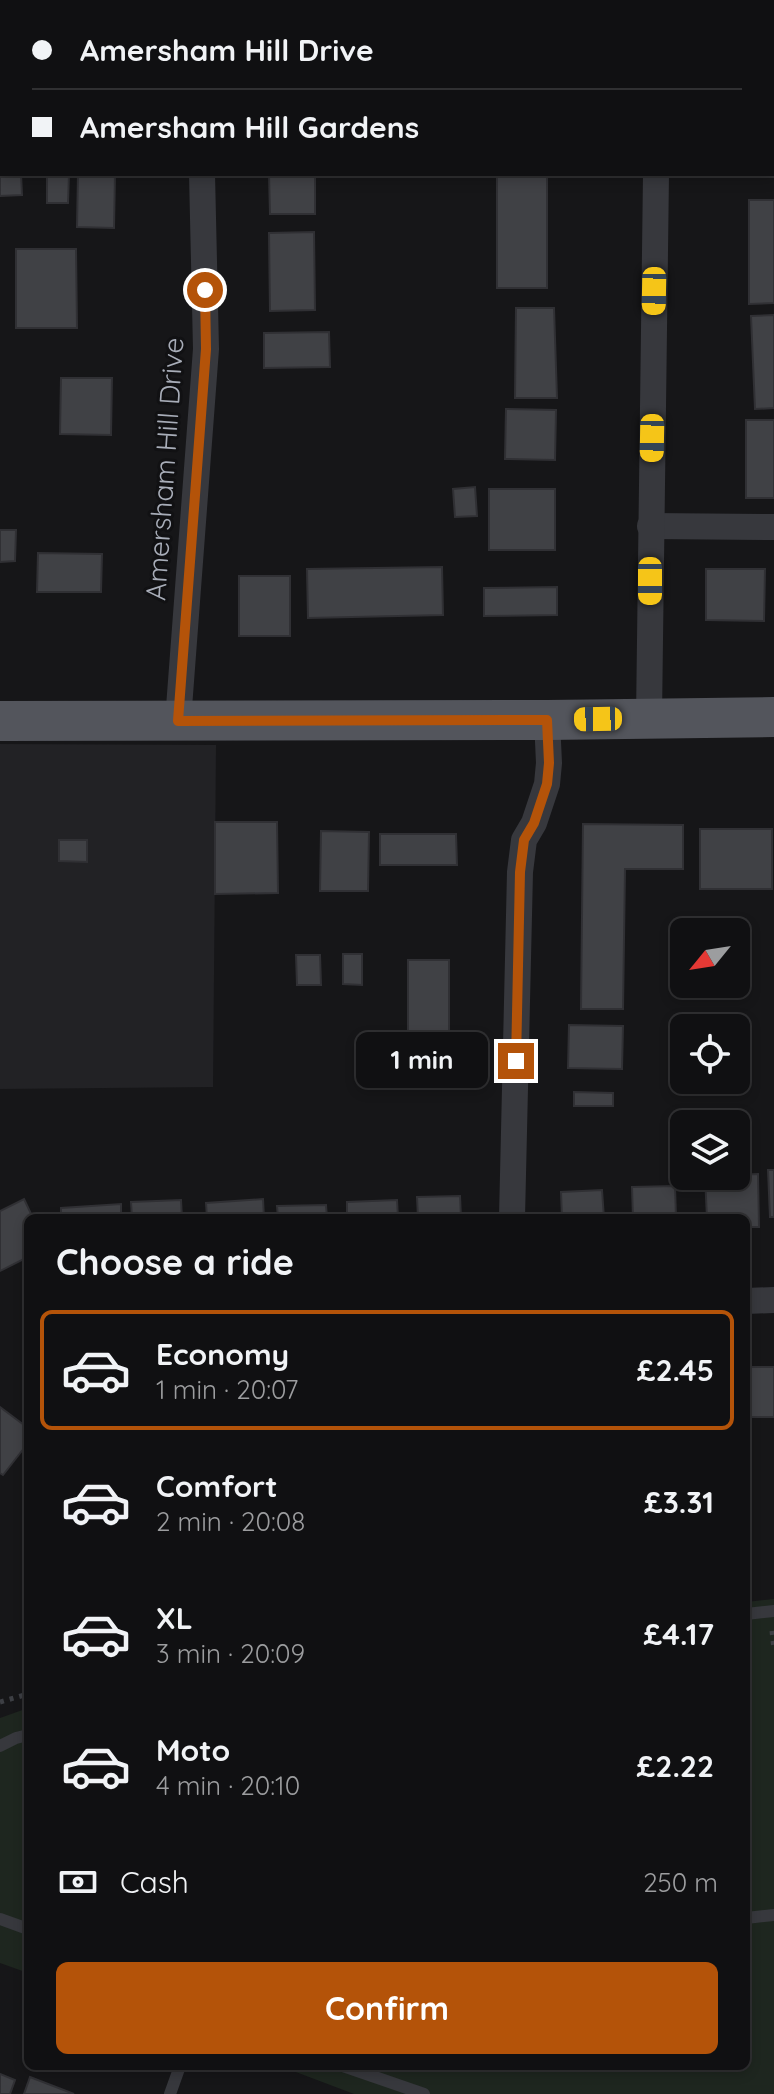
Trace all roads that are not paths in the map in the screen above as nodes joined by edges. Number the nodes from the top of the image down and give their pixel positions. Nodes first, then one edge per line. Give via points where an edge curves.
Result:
1 (202, 176) edge
2 (656, 176) edge
3 (650, 526) junction
4 (774, 527) edge
5 (774, 717) edge
6 (649, 718) junction
7 (547, 720) junction
8 (0, 721) edge
9 (178, 721) junction
10 (512, 1214) edge
11 (774, 1300) edge
12 (750, 1301) edge
13 (774, 1611) edge
14 (750, 1614) edge
15 (24, 1736) edge
16 (0, 1746) edge
17 (774, 1915) edge
18 (750, 1918) edge
19 (0, 1919) edge
20 (24, 1928) edge
21 (179, 2070) edge
22 (355, 2070) edge
23 (170, 2094) edge
24 (424, 2094) edge

1 - 9 street, Amersham Hill Drive via 206,349
2 - 3 street
3 - 4 street
3 - 6 street
5 - 6 main road
6 - 7 main road
7 - 9 main road
7 - 10 street via 547,784 524,840 520,872
8 - 9 main road
11 - 12 street
13 - 14 lane
15 - 16 lane
17 - 18 lane
19 - 20 lane
21 - 23 lane
22 - 24 lane

